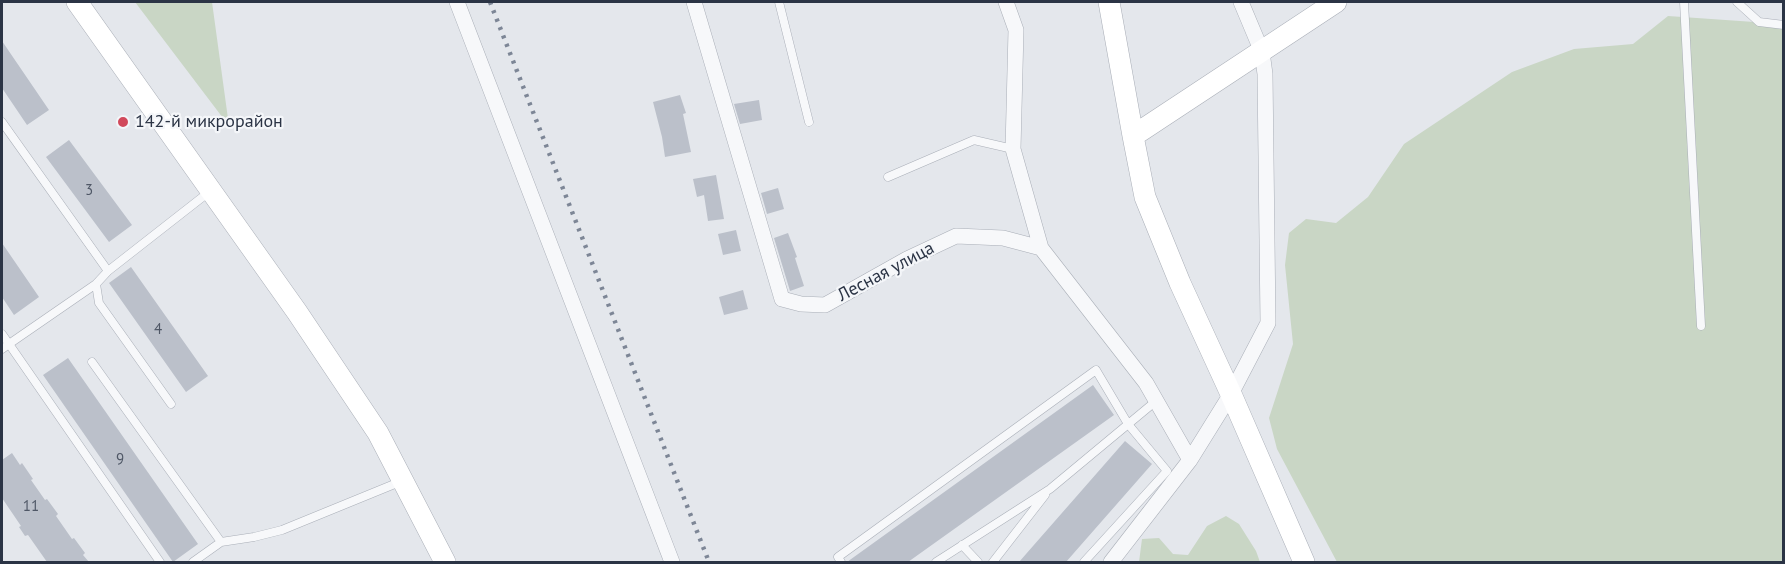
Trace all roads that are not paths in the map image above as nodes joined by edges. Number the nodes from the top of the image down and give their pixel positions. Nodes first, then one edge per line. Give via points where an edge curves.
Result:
1 (77, 2) edge
2 (457, 2) edge
3 (694, 2) edge
4 (779, 2) edge
5 (1006, 2) edge
6 (1110, 2) edge
7 (1242, 2) edge
8 (1336, 2) edge
9 (1684, 2) edge
10 (1737, 2) edge
11 (1784, 25) edge
12 (1262, 52) junction
13 (2, 122) edge
14 (809, 122) dead end
15 (1133, 136) junction
16 (1013, 149) junction
17 (888, 177) dead end
18 (210, 191) junction
19 (1041, 248) junction
20 (108, 271) junction
21 (96, 284) junction
22 (1701, 326) dead end
23 (2, 334) edge
24 (5, 346) edge
25 (92, 362) dead end
26 (1231, 394) junction
27 (1156, 401) junction
28 (171, 404) dead end
29 (1128, 424) junction
30 (1190, 460) junction
31 (403, 481) junction
32 (1050, 489) junction
33 (221, 542) junction
34 (962, 545) junction
35 (160, 562) edge
36 (193, 562) edge
37 (445, 562) edge
38 (672, 562) edge
39 (841, 562) edge
40 (936, 562) edge
41 (978, 562) edge
42 (993, 562) edge
43 (1084, 562) edge
44 (1111, 562) edge
45 (1304, 562) edge

1 - 18 street
2 - 38 street
3 - 19 street, Лесная улица via 782,298 825,305 956,236 1003,238
4 - 14 lane
5 - 16 street via 1016,30
6 - 15 street
7 - 12 street
8 - 12 street
9 - 22 lane
10 - 11 lane via 1759,22
12 - 15 street
12 - 26 street via 1268,323
13 - 20 lane
15 - 26 street via 1146,196 1180,283
16 - 17 lane via 974,140
16 - 19 street
18 - 20 lane
18 - 31 street via 378,433
19 - 27 street
20 - 21 lane
21 - 24 lane
21 - 28 lane via 99,303
23 - 24 lane
24 - 35 lane
25 - 33 lane
26 - 30 street
26 - 45 street
27 - 29 lane
27 - 30 street
29 - 32 lane
29 - 39 lane via 1096,370 838,557
29 - 43 lane via 1167,471
30 - 44 street
31 - 33 lane via 282,530
31 - 37 street
32 - 34 lane
32 - 42 lane
33 - 36 lane
34 - 40 lane
34 - 41 lane

